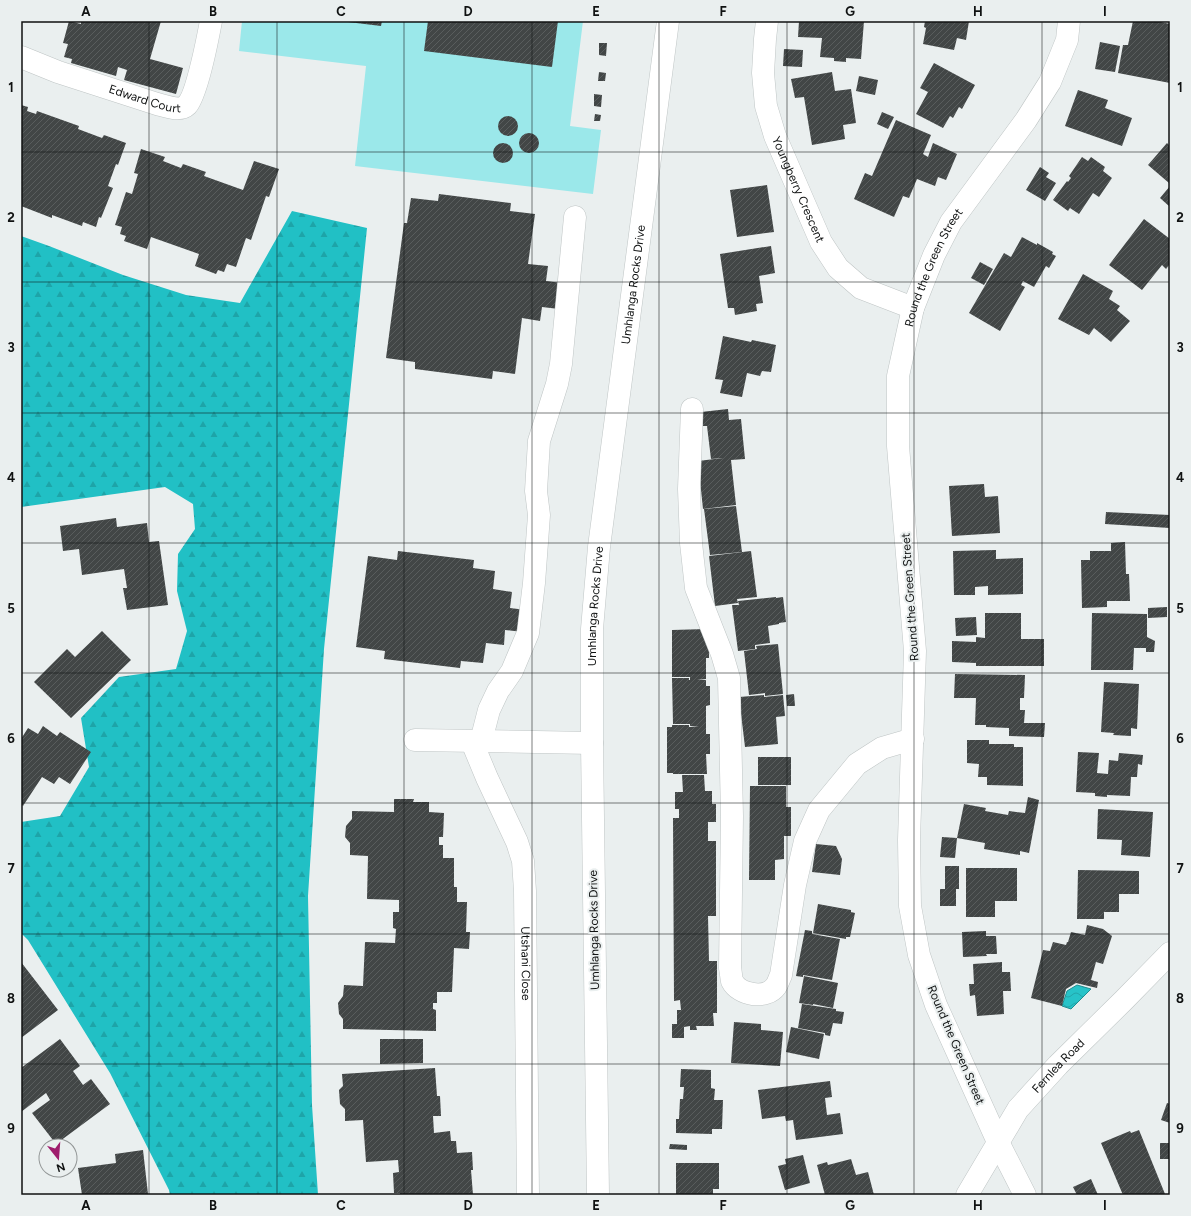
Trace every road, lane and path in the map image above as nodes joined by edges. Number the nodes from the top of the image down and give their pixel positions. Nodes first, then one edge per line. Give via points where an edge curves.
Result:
1 (212, 21) edge
2 (668, 21) edge
3 (767, 21) edge
4 (1069, 21) edge
5 (21, 57) edge
6 (575, 218) dead end
7 (913, 308) junction
8 (692, 409) dead end
9 (913, 739) junction
10 (415, 740) dead end
11 (477, 742) junction
12 (592, 743) junction
13 (1170, 953) edge
14 (998, 1142) junction
15 (528, 1195) edge
16 (598, 1195) edge
17 (967, 1195) edge
18 (1025, 1195) edge

1 - 5 street, Edward Court via 196,87 192,98 181,107 170,108 157,104 58,72
2 - 12 street, Umhlanga Rocks Drive via 599,547 592,629
3 - 7 street, Youngberry Crescent via 763,73 766,106 775,136 821,242 838,268 860,288
4 - 7 street, Round the Green Street via 1067,40 1050,82 1026,120 952,222 934,255
6 - 11 street via 561,364 539,442 536,478 539,514 528,633 512,671 489,710
7 - 9 street, Round the Green Street via 898,376 898,438 915,651
8 - 9 street via 690,543 696,588 729,678 732,816 730,968 732,981 738,987 748,993 762,995 776,986 805,841 819,810 857,764 882,748
9 - 14 street, Round the Green Street via 909,840 910,906 919,955 936,1005
10 - 11 street
11 - 12 street
11 - 15 street, Utshani Close via 487,778 517,842 523,861
12 - 16 street, Umhlanga Rocks Drive
13 - 14 street, Fernlea Road via 1058,1065 1018,1109
14 - 17 street, Fernlea Road
14 - 18 street, Round the Green Street

